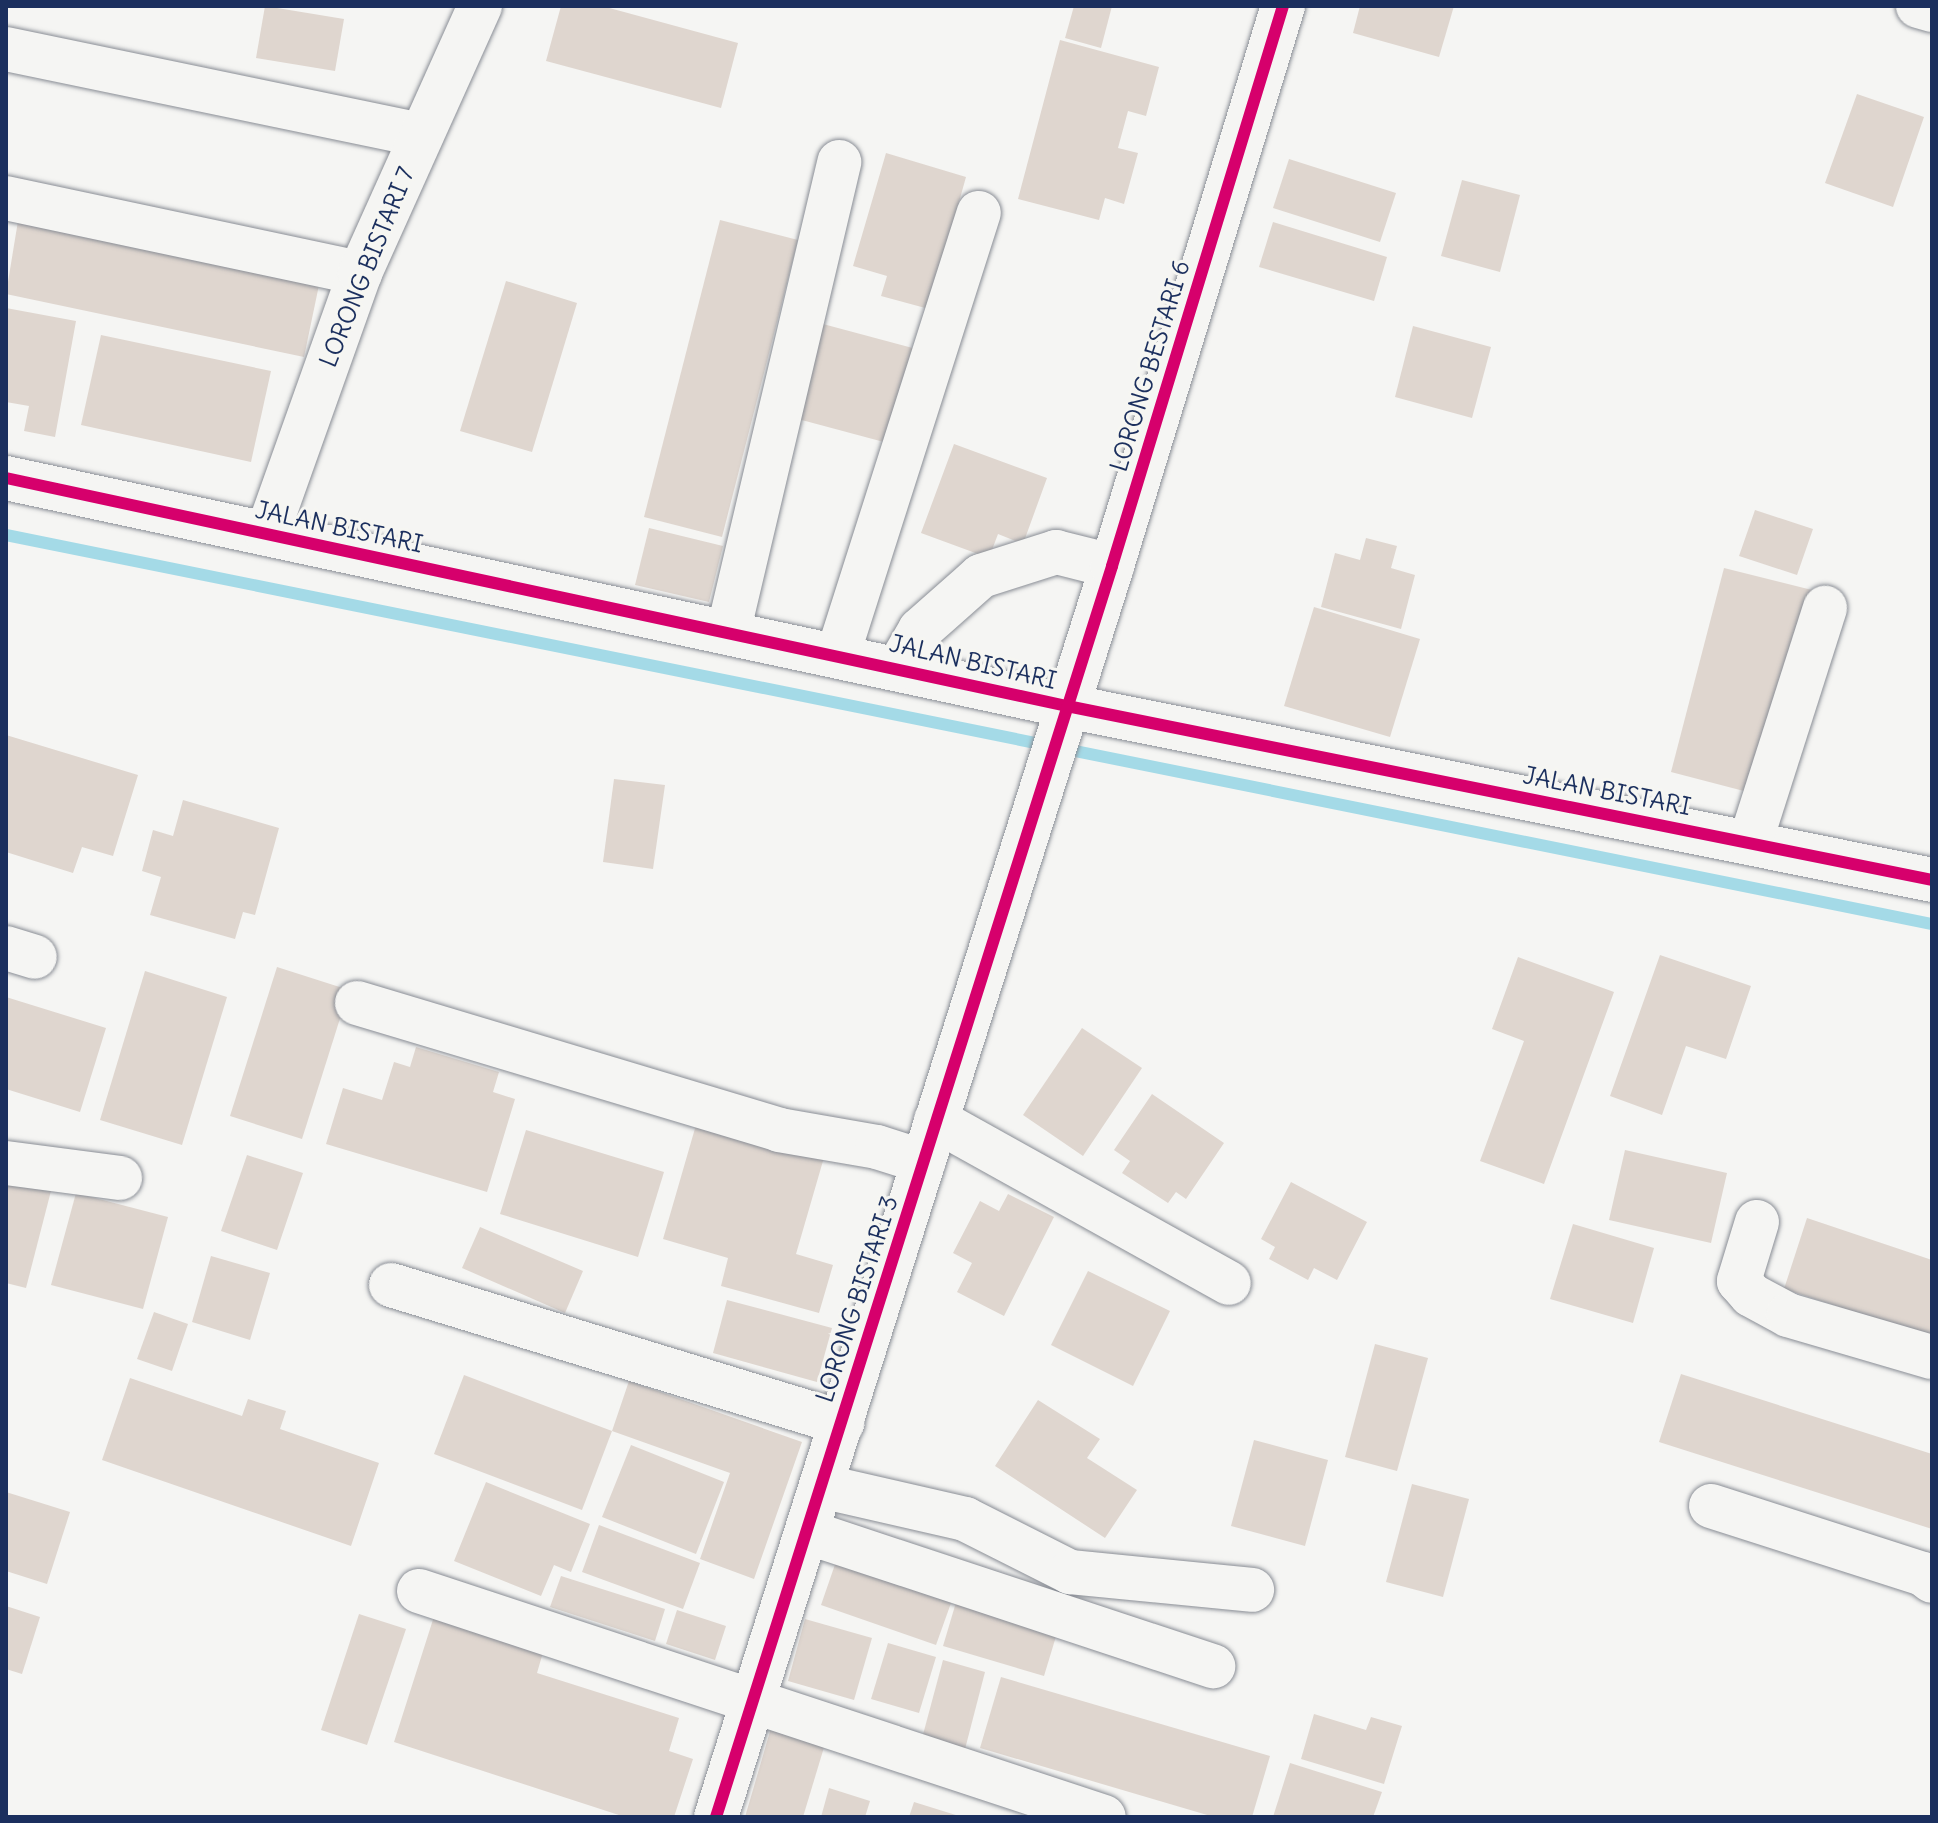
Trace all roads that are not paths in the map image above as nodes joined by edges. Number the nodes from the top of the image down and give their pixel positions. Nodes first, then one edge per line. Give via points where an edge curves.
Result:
1 (480, 6) edge
2 (1283, 6) edge
3 (1918, 6) edge
4 (1932, 10) edge
5 (6, 49) edge
6 (421, 135) junction
7 (839, 162) dead end
8 (6, 198) edge
9 (979, 213) dead end
10 (360, 273) junction
11 (6, 478) edge
12 (267, 534) junction
13 (1112, 566) junction
14 (1825, 608) dead end
15 (728, 633) junction
16 (838, 654) junction
17 (898, 668) junction
18 (1062, 722) junction
19 (1040, 795) joint
20 (1750, 843) junction
21 (1932, 880) edge
22 (357, 1003) dead end
23 (936, 1120) junction
24 (924, 1162) junction
25 (6, 1163) edge
26 (120, 1178) dead end
27 (1757, 1222) dead end
28 (1229, 1283) dead end
29 (391, 1285) dead end
30 (1932, 1357) edge
31 (842, 1423) junction
32 (821, 1486) junction
33 (1711, 1506) dead end
34 (807, 1532) junction
35 (1932, 1581) edge
36 (1252, 1590) dead end
37 (419, 1591) dead end
38 (1213, 1666) dead end
39 (753, 1701) junction
40 (716, 1817) edge
41 (1104, 1817) edge

1 - 6 street, LORONG BISTARI 7
2 - 13 street, LORONG BESTARI 6
3 - 4 street
5 - 6 street
6 - 10 street, LORONG BISTARI 7
7 - 15 street
8 - 10 street
9 - 16 street
10 - 12 street, LORONG BISTARI 7
11 - 12 street, JALAN BISTARI
12 - 15 street, JALAN BISTARI
13 - 17 street via 1056,552 981,576 920,630
13 - 18 street, LORONG BESTARI 6
14 - 20 street
15 - 16 street, JALAN BISTARI
16 - 17 street, JALAN BISTARI
17 - 18 street, JALAN BISTARI
18 - 19 street, LORONG BESTARI 6
18 - 20 street, JALAN BISTARI
19 - 23 street, LORONG BISTARI 3
20 - 21 street, JALAN BISTARI
22 - 24 street via 779,1130 877,1147
23 - 24 street, LORONG BISTARI 3
23 - 28 street
24 - 31 street, LORONG BISTARI 3
25 - 26 street
27 - 30 street via 1739,1281 1751,1295 1788,1315
29 - 31 street
31 - 32 street, LORONG BISTARI 3
32 - 34 street, LORONG BISTARI 3
32 - 36 street via 965,1519 1070,1572
33 - 35 street
34 - 38 street
34 - 39 street, LORONG BISTARI 3
37 - 39 street
39 - 40 street, LORONG BISTARI 3
39 - 41 street

